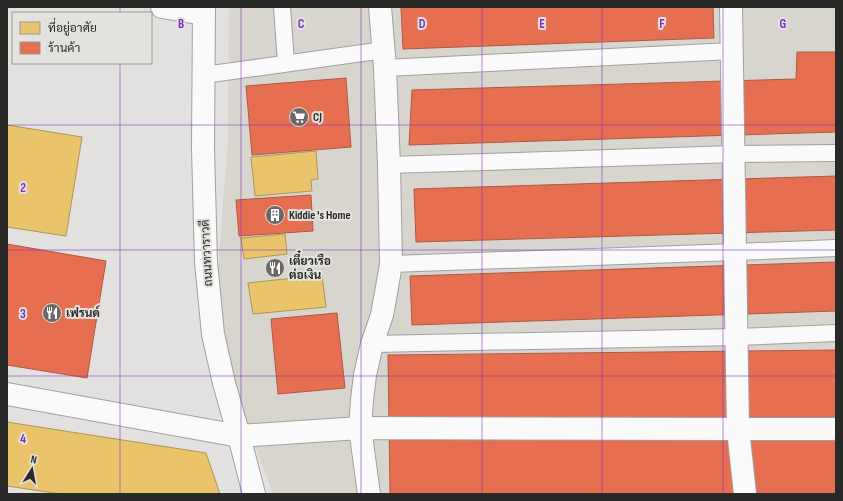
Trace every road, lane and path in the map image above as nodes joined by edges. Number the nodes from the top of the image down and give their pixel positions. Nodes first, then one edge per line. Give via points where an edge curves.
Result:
1 (162, 7) edge
2 (282, 7) edge
3 (380, 7) edge
4 (731, 7) edge
5 (204, 10) edge
6 (732, 51) junction
7 (384, 59) junction
8 (286, 63) junction
9 (204, 75) junction
10 (836, 153) edge
11 (734, 154) junction
12 (389, 165) junction
13 (836, 248) edge
14 (736, 252) junction
15 (391, 264) junction
16 (836, 333) edge
17 (737, 337) junction
18 (372, 344) junction
19 (7, 394) edge
20 (360, 428) junction
21 (836, 428) edge
22 (738, 429) junction
23 (239, 436) junction
24 (254, 494) edge
25 (369, 494) edge
26 (745, 494) edge

1 - 5 street
2 - 8 lane
3 - 7 street
4 - 6 street
5 - 9 street, ถนนทวาราวดี
6 - 7 lane
6 - 11 street
7 - 8 lane
7 - 12 street
8 - 9 lane
9 - 23 street, ถนนทวาราวดี via 206,262 213,334
10 - 11 lane
11 - 12 lane
11 - 14 street
12 - 15 street
13 - 14 lane
14 - 15 lane
14 - 17 street
15 - 18 street via 382,315
16 - 17 lane
17 - 18 lane
17 - 22 street
18 - 20 street via 365,375
19 - 23 street
20 - 22 street
20 - 23 street
20 - 25 street
21 - 22 street
22 - 26 street
23 - 24 street, ถนนทวาราวดี

